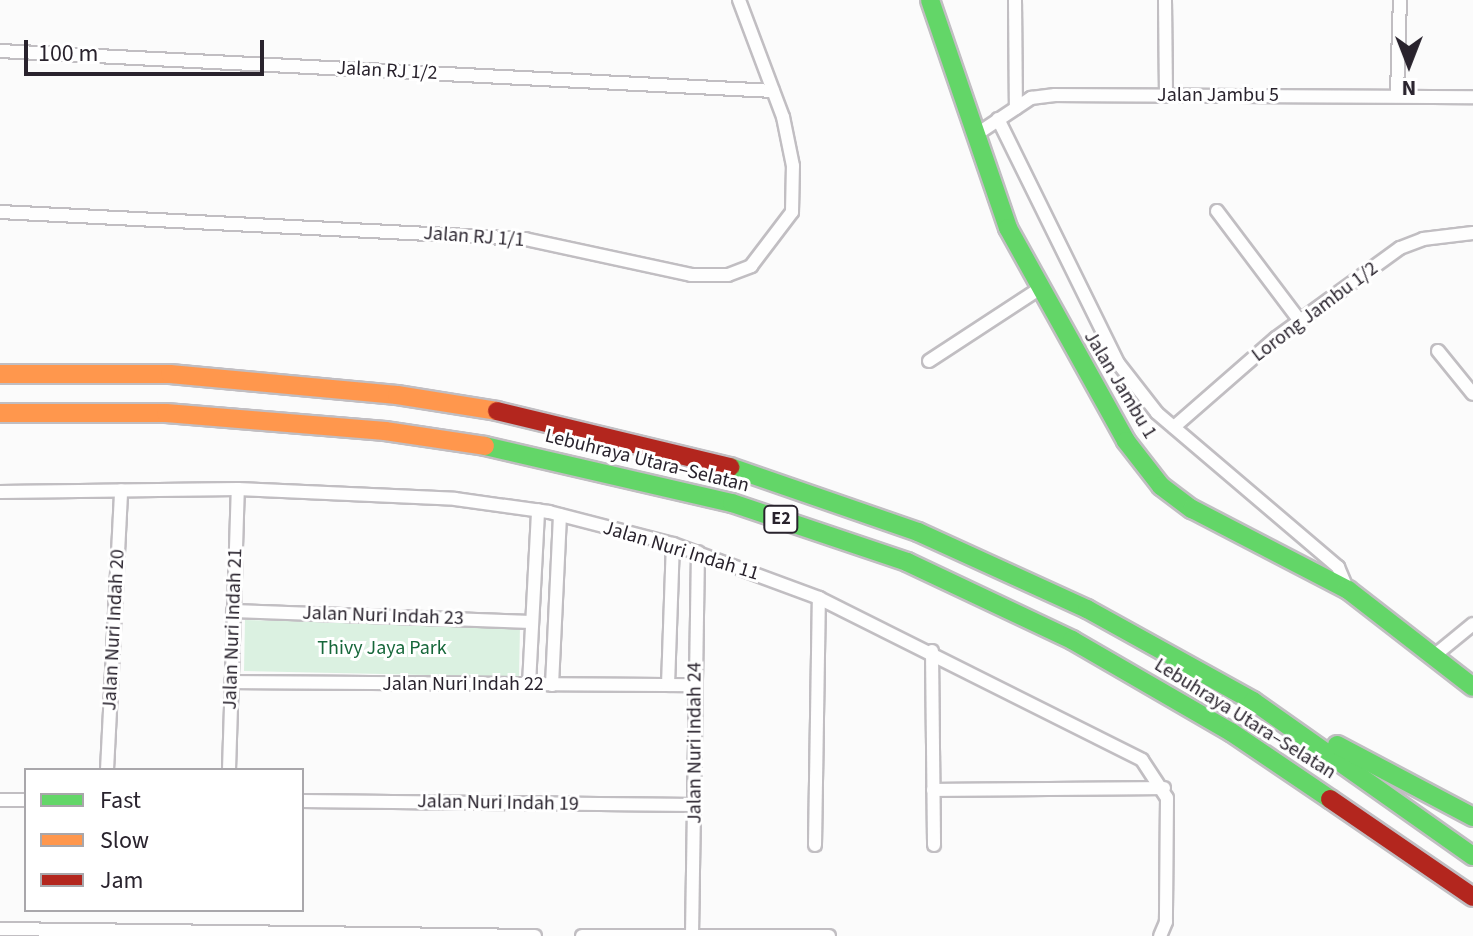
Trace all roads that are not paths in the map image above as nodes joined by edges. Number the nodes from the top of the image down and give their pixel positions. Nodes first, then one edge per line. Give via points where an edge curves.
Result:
1 (739, 0) edge
2 (930, 0) edge
3 (1015, 0) edge
4 (1165, 0) edge
5 (1400, 0) edge
6 (0, 51) edge
7 (773, 91) junction
8 (1397, 94) junction
9 (1166, 95) junction
10 (1473, 97) edge
11 (1016, 108) junction
12 (998, 119) junction
13 (974, 136) junction
14 (1217, 211) dead end
15 (0, 212) edge
16 (1473, 233) edge
17 (1039, 289) junction
18 (1300, 321) junction
19 (1438, 351) dead end
20 (929, 361) dead end
21 (0, 374) edge
22 (1473, 394) edge
23 (0, 413) edge
24 (1174, 427) junction
25 (238, 489) junction
26 (121, 490) junction
27 (0, 492) edge
28 (538, 510) junction
29 (560, 515) junction
30 (673, 544) junction
31 (698, 552) junction
32 (1348, 590) junction
33 (819, 598) junction
34 (233, 611) junction
35 (532, 622) junction
36 (1473, 624) edge
37 (932, 651) junction
38 (1435, 655) junction
39 (231, 682) junction
40 (529, 684) junction
41 (552, 685) junction
42 (668, 685) junction
43 (694, 685) junction
44 (1473, 687) edge
45 (1253, 701) junction
46 (107, 768) edge
47 (229, 768) edge
48 (1164, 788) junction
49 (933, 790) junction
50 (0, 800) edge
51 (24, 800) edge
52 (304, 801) edge
53 (694, 805) junction
54 (1473, 817) edge
55 (815, 845) dead end
56 (934, 845) dead end
57 (1473, 856) edge
58 (1424, 861) junction
59 (1473, 897) edge
60 (1473, 904) edge
61 (0, 929) edge
62 (692, 934) edge
63 (1162, 934) edge
64 (190, 935) edge
65 (409, 936) edge
66 (535, 936) edge
67 (582, 936) edge
68 (829, 936) edge

1 - 7 street, Jalan RJ 1/1
2 - 13 main road, Jalan Jambu 1
3 - 11 street
4 - 9 street
5 - 8 street
6 - 7 street, Jalan RJ 1/2
7 - 15 street, Jalan RJ 1/1 via 793,166 792,212 751,266 728,275 691,275 525,239
8 - 9 street, Jalan Jambu 5
8 - 10 street, Jalan Jambu 5
9 - 11 street, Jalan Jambu 5 via 1055,95 1031,98
11 - 12 street, Jalan Jambu 5
12 - 13 street, Jalan Jambu 5
12 - 24 street via 1118,363
13 - 17 main road, Jalan Jambu 1 via 1008,228
14 - 18 street
16 - 18 street, Lorong Jambu 1/2 via 1423,239 1400,248
17 - 20 street
17 - 32 main road, Jalan Jambu 1 via 1126,441 1161,486 1192,509
18 - 24 street, Lorong Jambu 1/2
19 - 22 street
21 - 45 main road, Lebuhraya Utara–Selatan / E2 via 170,374 397,395 507,413 739,469 918,532 1087,609
23 - 58 main road, Lebuhraya Utara–Selatan / E2 via 166,413 385,431 500,448 732,503 907,562 1072,640 1231,732
24 - 32 street via 1338,567
25 - 26 street, Jalan Nuri Indah 11
25 - 28 street, Jalan Nuri Indah 11 via 455,499
25 - 34 street, Jalan Nuri Indah 21
26 - 27 street, Jalan Nuri Indah 11
26 - 46 street, Jalan Nuri Indah 20
28 - 29 street, Jalan Nuri Indah 11
28 - 35 street
29 - 30 street, Jalan Nuri Indah 11
29 - 41 street
30 - 31 street, Jalan Nuri Indah 11
30 - 42 street
31 - 33 street, Jalan Nuri Indah 11
31 - 43 street, Jalan Nuri Indah 24
32 - 38 main road, Jalan Jambu 1
33 - 37 street, Jalan Nuri Indah 11
33 - 55 street
34 - 35 street, Jalan Nuri Indah 23
34 - 39 street, Jalan Nuri Indah 21
35 - 40 street
36 - 38 street
37 - 48 street, Jalan Nuri Indah 11 via 1142,760
37 - 49 street
38 - 44 main road, Jalan Jambu 1
39 - 40 street, Jalan Nuri Indah 22
39 - 47 street, Jalan Nuri Indah 21
40 - 41 street, Jalan Nuri Indah 22
41 - 42 street, Jalan Nuri Indah 22
42 - 43 street, Jalan Nuri Indah 22
43 - 53 street, Jalan Nuri Indah 24
45 - 54 main road
45 - 57 main road, Lebuhraya Utara–Selatan / E2
48 - 49 street
48 - 63 street
49 - 56 street
50 - 51 street
52 - 53 street, Jalan Nuri Indah 19
53 - 62 street, Jalan Nuri Indah 24
58 - 59 main road, Lebuhraya Utara–Selatan / E2
58 - 60 main road
61 - 64 street
62 - 67 street
62 - 68 street
64 - 65 street
65 - 66 street

